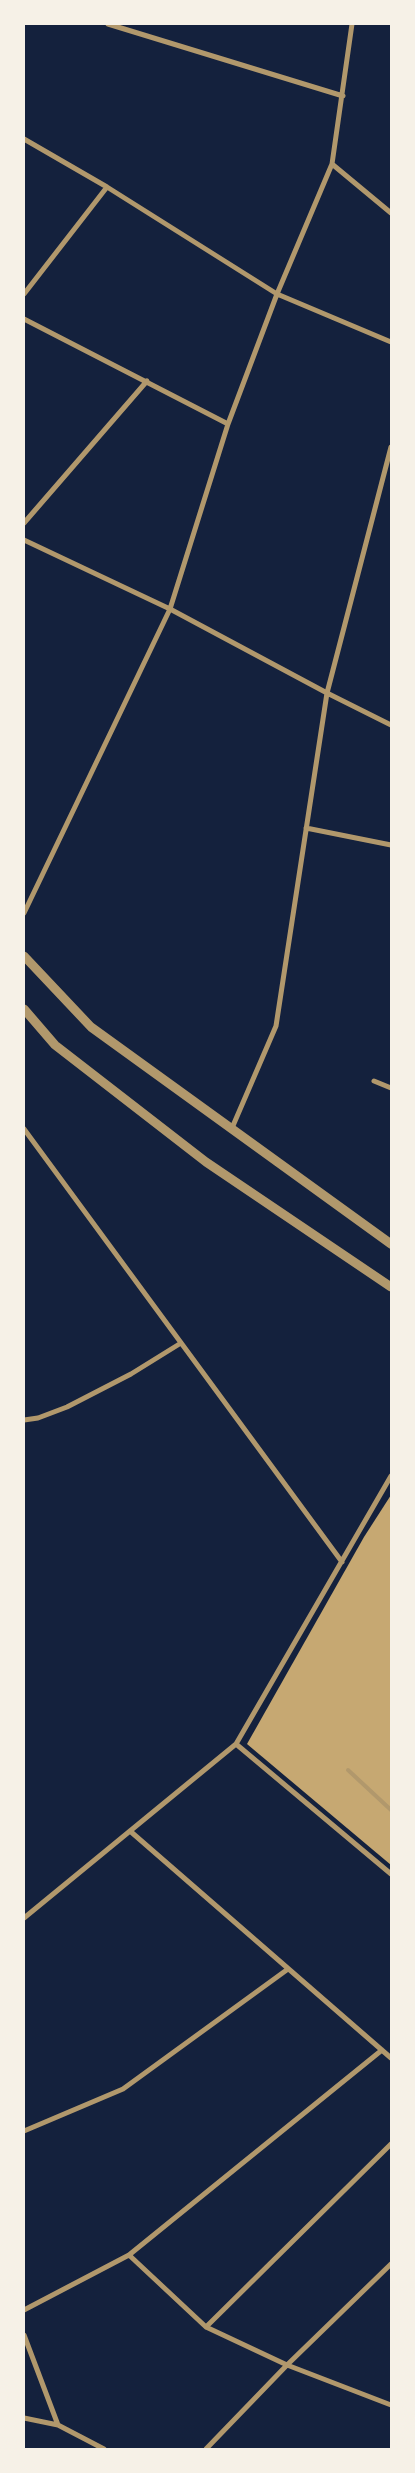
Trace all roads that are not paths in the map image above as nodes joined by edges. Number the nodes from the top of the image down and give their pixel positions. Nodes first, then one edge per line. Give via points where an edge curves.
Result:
1 (108, 24) edge
2 (352, 24) edge
3 (343, 96) junction
4 (24, 139) edge
5 (332, 164) junction
6 (107, 187) junction
7 (391, 213) edge
8 (24, 294) edge
9 (277, 294) junction
10 (24, 319) edge
11 (391, 342) edge
12 (147, 382) junction
13 (228, 424) junction
14 (391, 447) edge
15 (24, 523) edge
16 (24, 540) edge
17 (170, 608) junction
18 (327, 693) junction
19 (391, 725) edge
20 (306, 828) junction
21 (391, 844) edge
22 (24, 913) edge
23 (24, 956) edge
24 (24, 1009) edge
25 (374, 1081) dead end
26 (391, 1088) edge
27 (232, 1128) junction
28 (24, 1129) edge
29 (391, 1244) edge
30 (391, 1286) edge
31 (181, 1343) junction
32 (24, 1420) edge
33 (391, 1476) edge
34 (342, 1562) junction
35 (236, 1744) junction
36 (348, 1770) dead end
37 (391, 1810) edge
38 (130, 1831) junction
39 (391, 1874) edge
40 (24, 1918) edge
41 (288, 1968) junction
42 (382, 2050) junction
43 (391, 2058) edge
44 (24, 2131) edge
45 (391, 2144) edge
46 (129, 2255) junction
47 (391, 2264) edge
48 (24, 2310) edge
49 (206, 2328) junction
50 (24, 2335) edge
51 (287, 2365) junction
52 (391, 2405) edge
53 (24, 2418) edge
54 (58, 2425) junction
55 (100, 2449) edge
56 (206, 2449) edge

1 - 3 street
2 - 3 street
3 - 5 street
4 - 6 street
5 - 7 street
5 - 9 street
6 - 8 street
6 - 9 street
9 - 11 street
9 - 13 street
10 - 12 street
12 - 13 street
12 - 15 street
13 - 17 street
14 - 18 street
16 - 17 street
17 - 18 street
17 - 22 street
18 - 19 street
18 - 20 street
20 - 21 street
20 - 27 street via 276,1026
23 - 27 street via 91,1027
24 - 30 street via 55,1045 206,1162
25 - 26 street
27 - 29 street
28 - 31 street
31 - 32 street via 67,1408
31 - 34 street
33 - 34 street
34 - 35 street
35 - 38 street
35 - 39 street
36 - 37 lane
38 - 40 street
38 - 41 street
41 - 42 street
41 - 44 street via 123,2089
42 - 43 street
42 - 46 street
45 - 49 street
46 - 48 street
46 - 49 street
47 - 51 street
49 - 51 street
50 - 54 street
51 - 52 street
51 - 56 street
53 - 54 street
54 - 55 street

